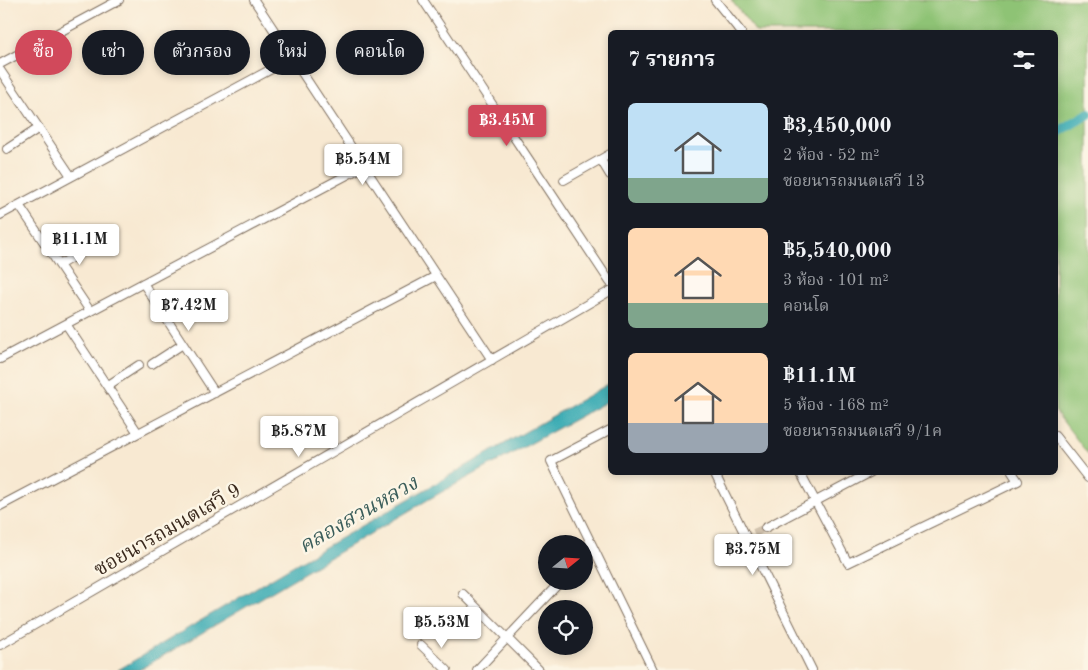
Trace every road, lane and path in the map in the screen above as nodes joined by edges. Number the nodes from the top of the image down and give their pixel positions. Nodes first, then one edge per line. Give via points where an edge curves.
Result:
1 (119, 0) edge
2 (254, 0) edge
3 (423, 0) edge
4 (715, 0) edge
5 (274, 30) edge
6 (739, 30) edge
7 (0, 64) edge
8 (0, 70) edge
9 (260, 75) edge
10 (303, 75) edge
11 (39, 128) junction
12 (7, 149) dead end
13 (608, 155) edge
14 (601, 160) junction
15 (364, 166) junction
16 (608, 172) edge
17 (71, 176) junction
18 (564, 180) dead end
19 (18, 205) junction
20 (0, 215) edge
21 (90, 247) dead end
22 (59, 265) junction
23 (436, 276) junction
24 (608, 279) edge
25 (143, 283) junction
26 (608, 292) edge
27 (90, 311) junction
28 (66, 324) junction
29 (183, 344) junction
30 (0, 359) edge
31 (492, 360) junction
32 (152, 364) dead end
33 (139, 365) dead end
34 (108, 386) junction
35 (215, 393) junction
36 (608, 431) edge
37 (138, 433) junction
38 (1058, 440) edge
39 (716, 475) edge
40 (801, 475) edge
41 (865, 475) edge
42 (1014, 475) edge
43 (1088, 478) edge
44 (814, 501) junction
45 (0, 506) edge
46 (765, 528) tunnel mouth
47 (585, 535) edge
48 (593, 551) edge
49 (552, 590) edge
50 (463, 594) dead end
51 (507, 638) junction
52 (0, 644) edge
53 (421, 645) dead end
54 (447, 670) edge
55 (477, 670) edge
56 (539, 670) edge
57 (652, 670) edge
58 (812, 670) edge

1 - 7 street
2 - 5 street
3 - 24 street
4 - 6 street
8 - 11 street
9 - 17 street
10 - 15 street
11 - 12 street
11 - 17 street
13 - 14 street
14 - 16 street
14 - 18 street
15 - 23 street
15 - 25 street
17 - 19 street
19 - 20 street
19 - 22 street
21 - 22 street
22 - 27 street
23 - 31 street
23 - 35 street
25 - 27 street
25 - 29 street
26 - 31 street, ซอยนารถมนตเสวี 9
27 - 28 street
28 - 30 street
28 - 34 street
29 - 32 street
29 - 35 street
31 - 52 street, ซอยนารถมนตเสวี 9
33 - 34 street
34 - 37 street
35 - 37 street
36 - 47 street via 551,461
37 - 45 street
38 - 43 street
39 - 58 street via 750,535
40 - 44 street
41 - 44 street
42 - 44 street via 1018,480 848,563
44 - 46 street
48 - 57 street
49 - 51 street
50 - 51 street
51 - 55 street
51 - 56 street
53 - 54 street

